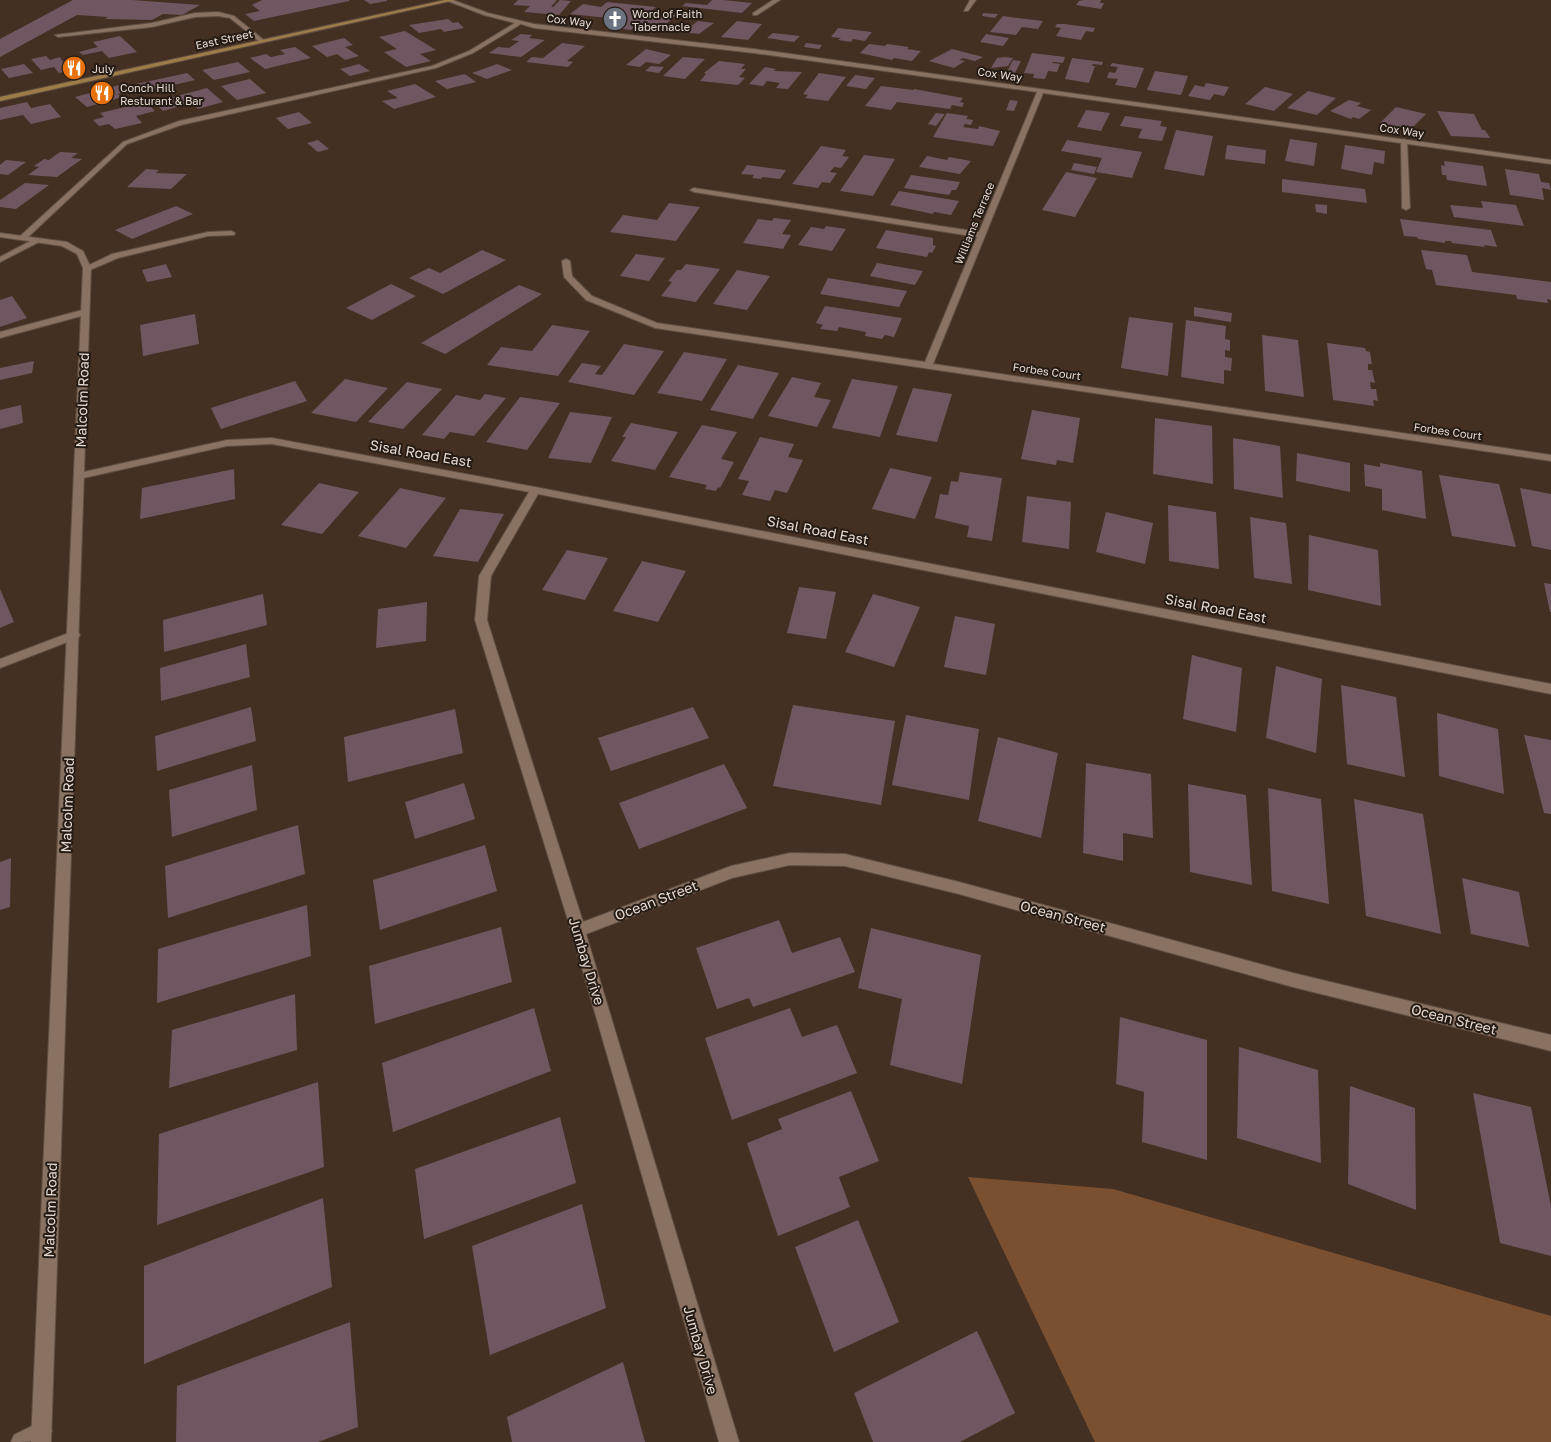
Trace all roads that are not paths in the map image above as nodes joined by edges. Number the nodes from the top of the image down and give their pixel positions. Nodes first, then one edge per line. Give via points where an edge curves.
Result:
1 (450, 0) edge
2 (776, 0) edge
3 (973, 0) edge
4 (966, 10) dead end
5 (754, 14) dead end
6 (519, 23) junction
7 (58, 35) dead end
8 (262, 41) junction
9 (1041, 90) junction
10 (0, 99) edge
11 (1404, 141) junction
12 (1551, 162) edge
13 (694, 190) dead end
14 (1406, 208) dead end
15 (231, 233) dead end
16 (0, 235) edge
17 (981, 235) junction
18 (22, 238) junction
19 (39, 240) junction
20 (0, 260) edge
21 (566, 261) dead end
22 (87, 268) junction
23 (86, 312) junction
24 (0, 335) edge
25 (928, 365) junction
26 (1551, 458) edge
27 (79, 476) junction
28 (535, 490) junction
29 (74, 635) junction
30 (0, 664) edge
31 (1551, 689) edge
32 (578, 930) junction
33 (1551, 1043) edge
34 (41, 1436) edge
35 (21, 1442) edge
36 (729, 1442) edge

1 - 6 street, Cox Way
1 - 8 main road, East Street
2 - 5 street
3 - 4 street
6 - 9 street, Cox Way
6 - 18 street via 471,52 434,67 179,123 124,143
7 - 8 street via 218,14 232,18
8 - 10 main road, East Street
9 - 11 street, Cox Way
9 - 17 street, Williams Terrace
11 - 12 street, Cox Way
11 - 14 street
13 - 17 street
15 - 22 street via 208,234 115,256
16 - 18 street
17 - 25 street, Williams Terrace
18 - 19 street
19 - 20 street
19 - 22 street via 64,244 80,253
21 - 25 street, Forbes Court via 568,276 589,298 654,325
22 - 23 street, Malcolm Road
23 - 24 street
23 - 27 street, Malcolm Road
25 - 26 street, Forbes Court
27 - 28 street, Sisal Road East via 227,443 272,441
27 - 29 street, Malcolm Road
28 - 31 street, Sisal Road East
28 - 32 street, Jumbay Drive via 485,576 480,620
29 - 30 street
29 - 34 street, Malcolm Road
32 - 33 street, Ocean Street via 731,872 790,859 845,860 1293,980
32 - 36 street, Jumbay Drive
34 - 35 street

